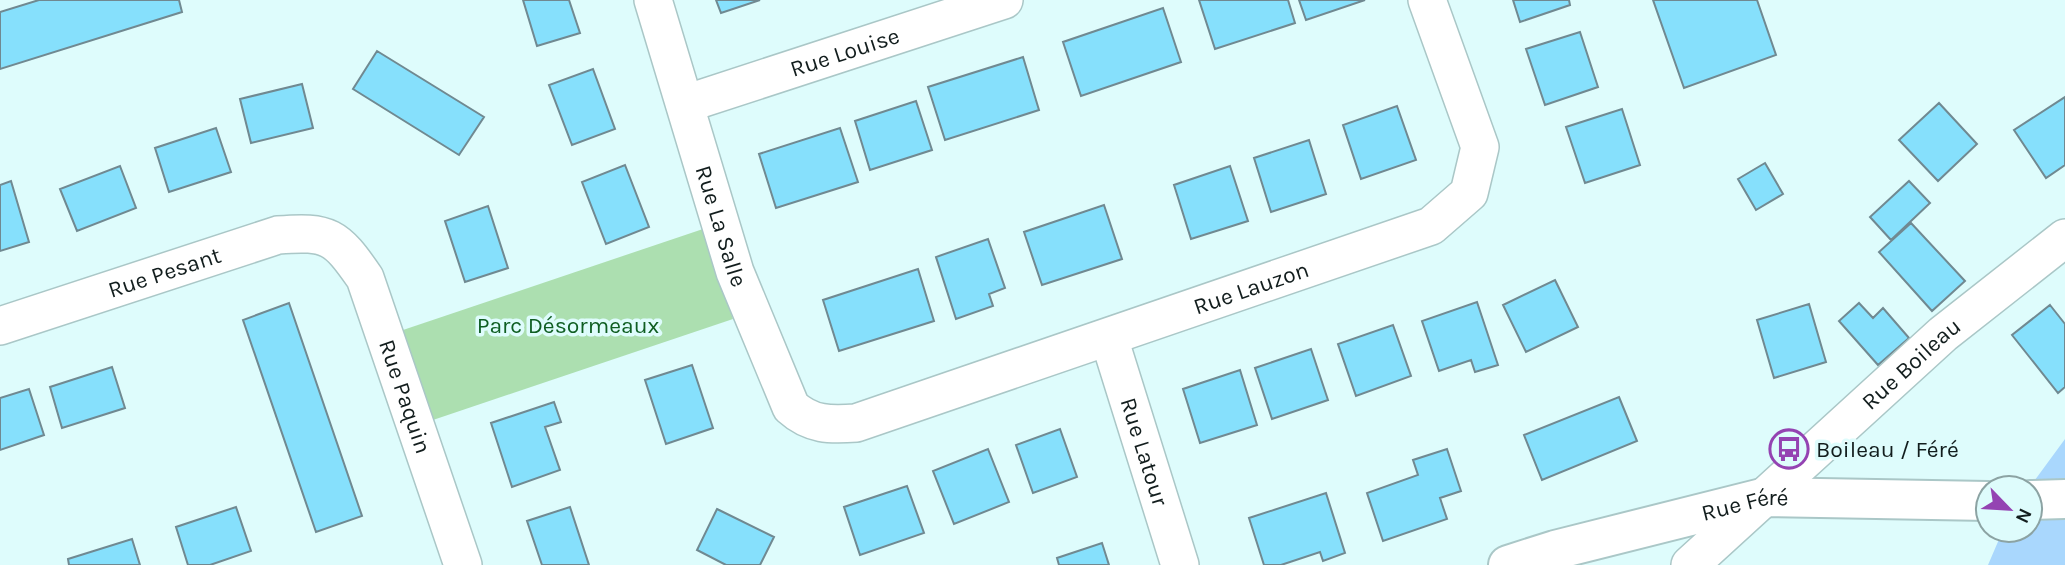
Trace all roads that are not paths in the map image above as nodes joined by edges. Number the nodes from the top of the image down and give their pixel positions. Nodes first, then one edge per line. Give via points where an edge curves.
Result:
1 (653, 0) edge
2 (1004, 0) edge
3 (1427, 0) edge
4 (685, 104) junction
5 (2065, 238) edge
6 (330, 240) joint
7 (0, 326) edge
8 (1109, 338) junction
9 (827, 425) joint
10 (1766, 497) junction
11 (2065, 499) edge
12 (2044, 500) edge
13 (1974, 502) edge
14 (1563, 557) edge
15 (454, 563) edge
16 (1180, 565) edge
17 (1508, 565) edge
18 (1690, 565) edge

1 - 4 street, Rue La Salle
2 - 4 street, Rue Louise
3 - 8 street, Rue Lauzon via 1480,147 1469,193 1431,226
4 - 9 street, Rue La Salle via 735,272 790,407 804,418
5 - 10 street, Rue Boileau via 1943,334
6 - 7 street, Rue Pesant via 314,232 278,235
6 - 15 street, Rue Paquin via 344,247 365,278
8 - 9 street, Rue Lauzon via 856,423
8 - 16 street, Rue Latour
10 - 13 street, Rue Féré
10 - 14 street, Rue Féré
10 - 18 street, Rue Boileau
11 - 12 street
14 - 17 street, Rue Féré

